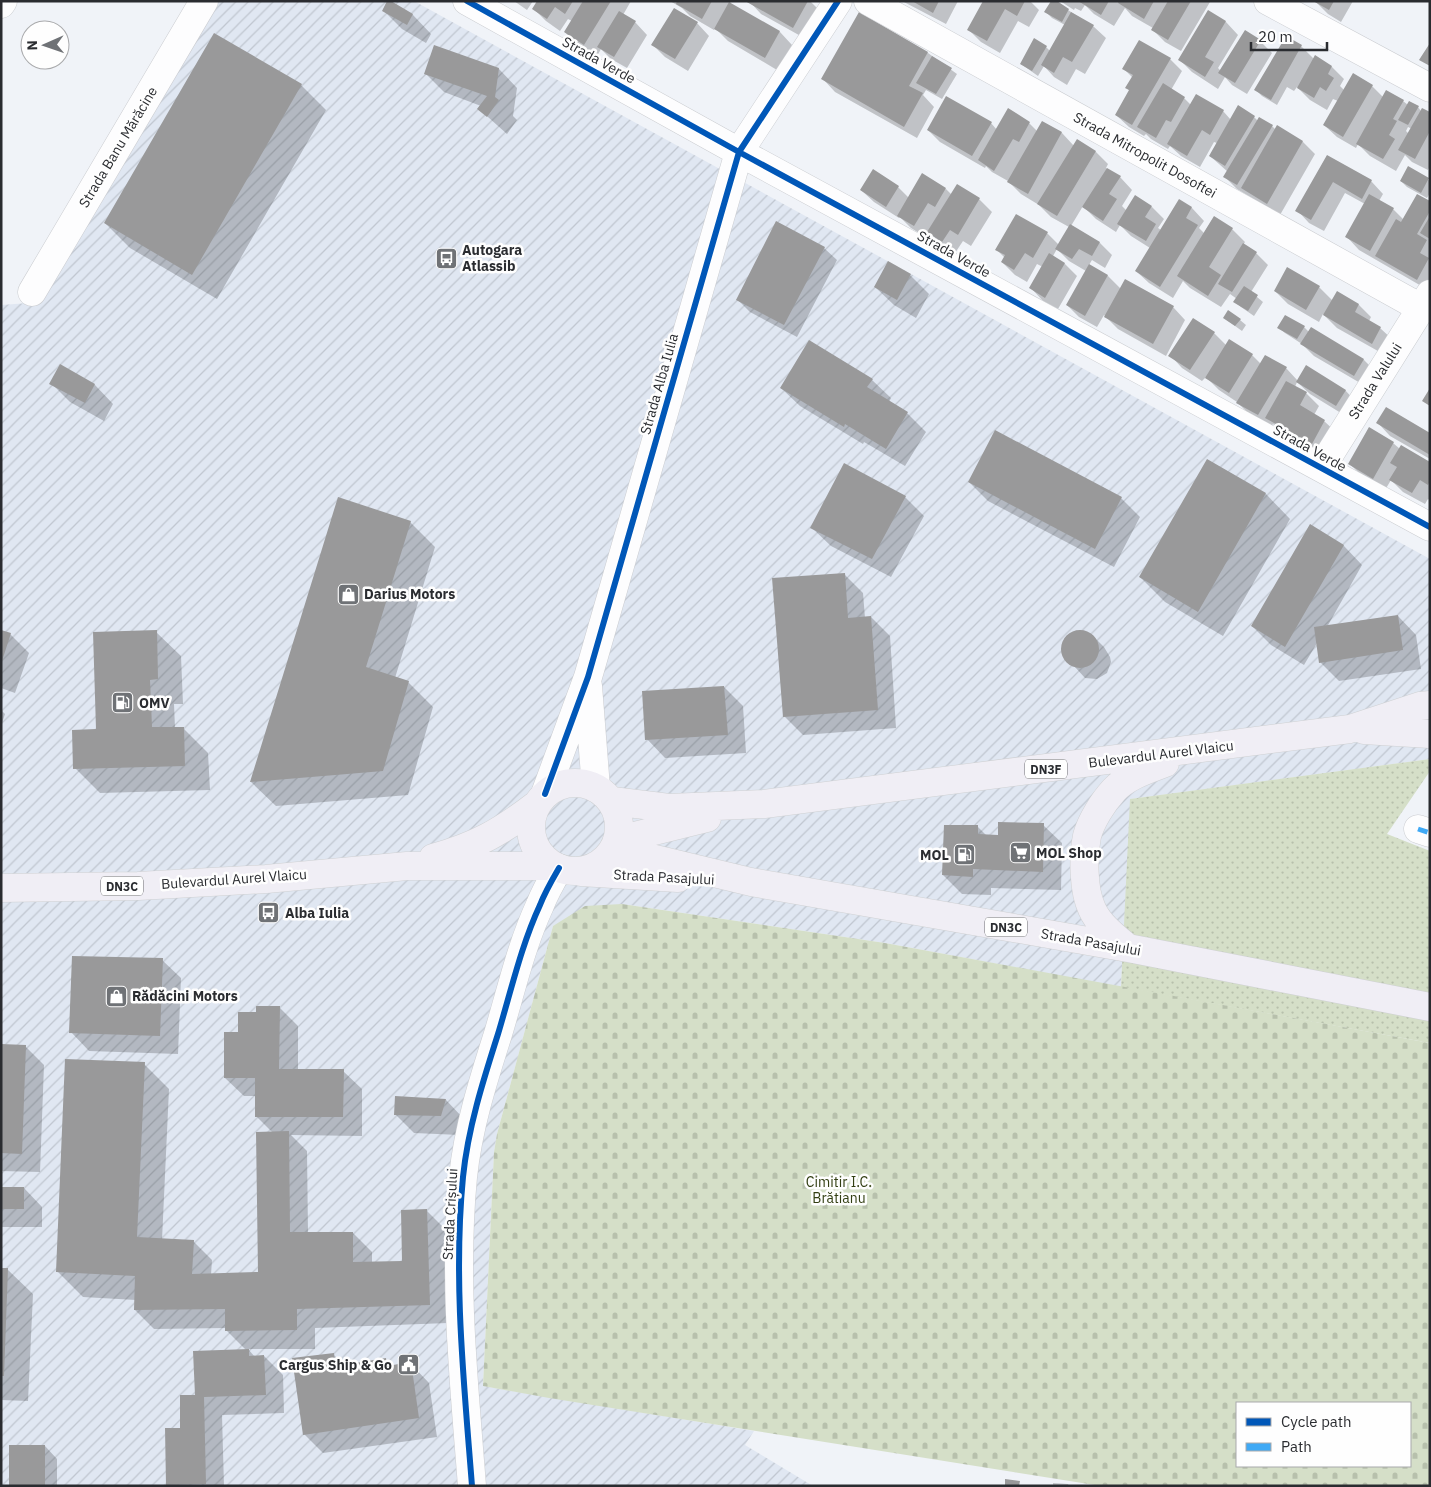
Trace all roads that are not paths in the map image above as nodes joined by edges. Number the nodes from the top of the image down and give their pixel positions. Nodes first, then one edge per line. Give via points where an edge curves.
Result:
1 (3, 1) edge
2 (204, 1) edge
3 (467, 1) edge
4 (838, 1) edge
5 (868, 1) edge
6 (1268, 1) edge
7 (1, 4) edge
8 (1430, 88) edge
9 (739, 152) junction
10 (32, 292) dead end
11 (1425, 301) edge
12 (1321, 468) junction
13 (1430, 527) edge
14 (588, 677) junction
15 (1430, 705) edge
16 (1350, 729) junction
17 (1430, 734) edge
18 (1199, 749) junction
19 (604, 795) junction
20 (541, 800) junction
21 (764, 804) junction
22 (616, 844) junction
23 (407, 866) junction
24 (563, 868) junction
25 (751, 882) junction
26 (1, 888) edge
27 (1128, 948) junction
28 (1430, 1007) edge
29 (472, 1486) edge

1 - 7 street
2 - 10 street, Strada Banu Mărăcine
3 - 9 street, Strada Verde
4 - 9 street, Strada Alba Iulia
5 - 11 street, Strada Mitropolit Dosoftei
6 - 8 street
9 - 12 street, Strada Verde
9 - 14 street, Strada Alba Iulia
11 - 12 street, Strada Valului
12 - 13 street, Strada Verde
14 - 19 street, Strada Alba Iulia
14 - 20 street, Strada Alba Iulia
15 - 16 main road, Bulevardul Aurel Vlaicu / DN3F
16 - 17 main road, Bulevardul Aurel Vlaicu / DN3F
16 - 18 main road, Bulevardul Aurel Vlaicu / DN3F
18 - 21 main road, Bulevardul Aurel Vlaicu / DN3F
18 - 27 main road via 1133,776 1114,789 1096,815 1088,836 1086,890 1092,910 1105,928
19 - 20 main road via 583,783 570,783 557,786
19 - 21 main road, Bulevardul Aurel Vlaicu / DN3F via 669,808
19 - 22 main road via 617,812 620,824
20 - 23 main road, Bulevardul Aurel Vlaicu / DN3C via 510,826 484,840
20 - 24 main road via 532,819 533,840 543,858
21 - 22 main road, Bulevardul Aurel Vlaicu / DN3F
22 - 24 main road via 600,864 588,869
22 - 25 main road, Strada Pasajului / DN3C
23 - 24 main road, Bulevardul Aurel Vlaicu / DN3C
23 - 26 main road, Bulevardul Aurel Vlaicu / DN3C via 138,886
24 - 25 main road, Strada Pasajului / DN3C
24 - 29 street, Strada Crișului via 540,906 523,949 478,1100 463,1177 460,1328
25 - 27 main road, Strada Pasajului / DN3C
27 - 28 main road, Strada Pasajului / DN3C

